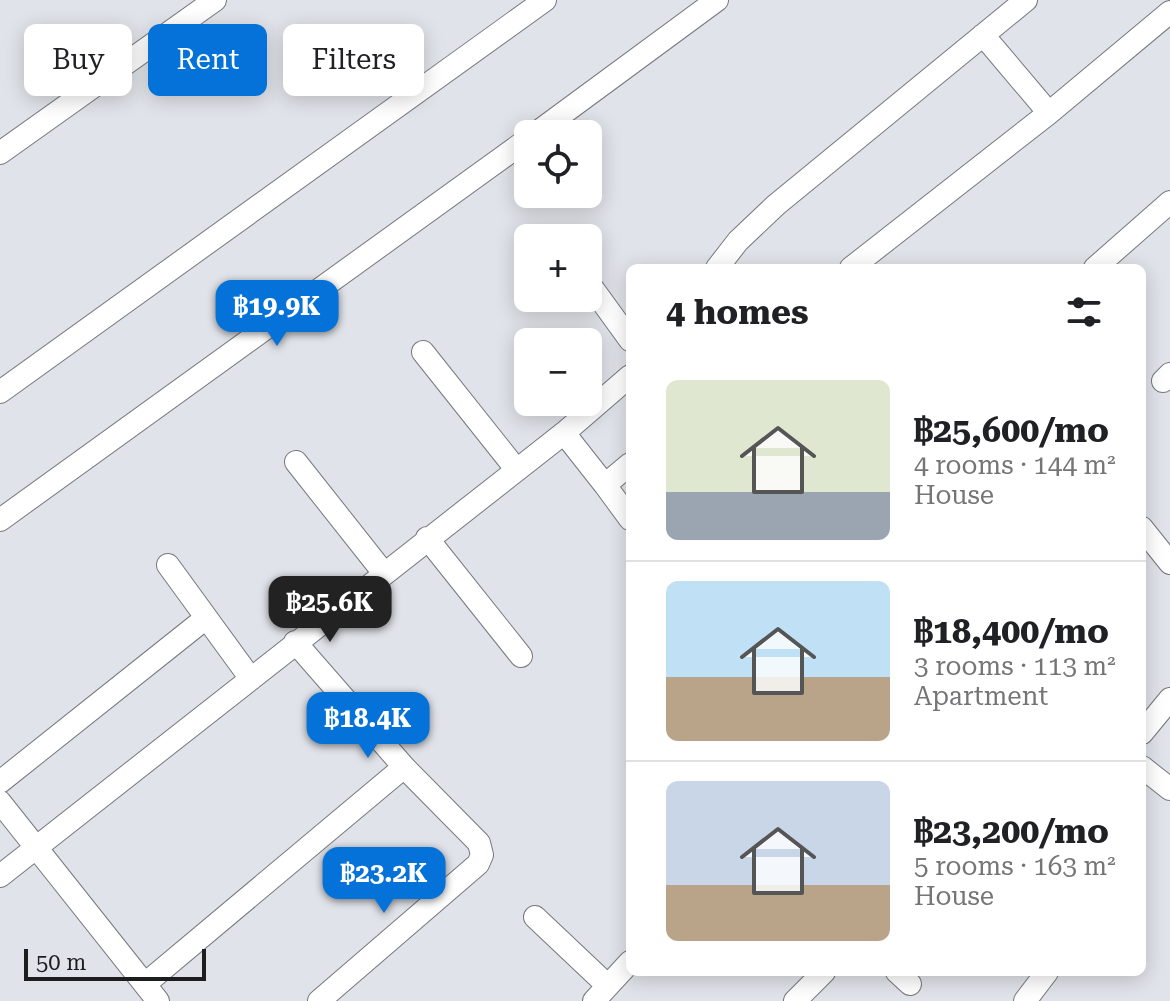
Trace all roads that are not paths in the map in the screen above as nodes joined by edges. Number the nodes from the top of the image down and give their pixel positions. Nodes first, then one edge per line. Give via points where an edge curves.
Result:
1 (215, 0) edge
2 (545, 0) edge
3 (717, 0) edge
4 (1026, 0) edge
5 (1170, 12) edge
6 (983, 35) junction
7 (1049, 113) junction
8 (554, 120) edge
9 (514, 149) edge
10 (0, 153) edge
11 (1170, 202) edge
12 (720, 264) edge
13 (856, 264) edge
14 (1100, 264) edge
15 (602, 301) edge
16 (626, 334) edge
17 (423, 352) dead end
18 (626, 379) edge
19 (0, 392) edge
20 (564, 433) junction
21 (296, 462) dead end
22 (626, 467) edge
23 (516, 469) junction
24 (605, 485) junction
25 (626, 514) edge
26 (0, 520) edge
27 (1146, 533) edge
28 (427, 538) junction
29 (1170, 563) edge
30 (168, 565) dead end
31 (383, 572) junction
32 (206, 618) junction
33 (295, 642) junction
34 (521, 656) dead end
35 (251, 679) junction
36 (1170, 699) edge
37 (1146, 728) edge
38 (404, 767) junction
39 (1146, 770) edge
40 (0, 782) edge
41 (1170, 789) edge
42 (0, 802) edge
43 (35, 847) junction
44 (0, 876) edge
45 (535, 917) dead end
46 (626, 966) edge
47 (820, 976) edge
48 (1044, 976) edge
49 (151, 993) edge
50 (601, 993) edge
51 (319, 1001) edge
52 (795, 1001) edge
53 (1025, 1001) edge

1 - 10 street
2 - 19 street
3 - 8 street
4 - 6 street
5 - 7 street
6 - 7 street
6 - 12 street via 776,205
7 - 13 street
9 - 26 street
11 - 14 street
15 - 16 street
17 - 23 street
18 - 20 street
20 - 23 street
20 - 24 street
21 - 31 street
22 - 24 street
23 - 28 street
24 - 25 street
27 - 29 street
28 - 31 street
28 - 34 street
30 - 32 street
31 - 33 street
32 - 35 street
32 - 40 street
33 - 35 street
33 - 38 street
35 - 43 street
36 - 37 street
38 - 49 street
38 - 51 street via 479,843 482,855 478,864
39 - 41 street
42 - 43 street
43 - 44 street
43 - 49 street
45 - 50 street
46 - 50 street
47 - 52 street
48 - 53 street

